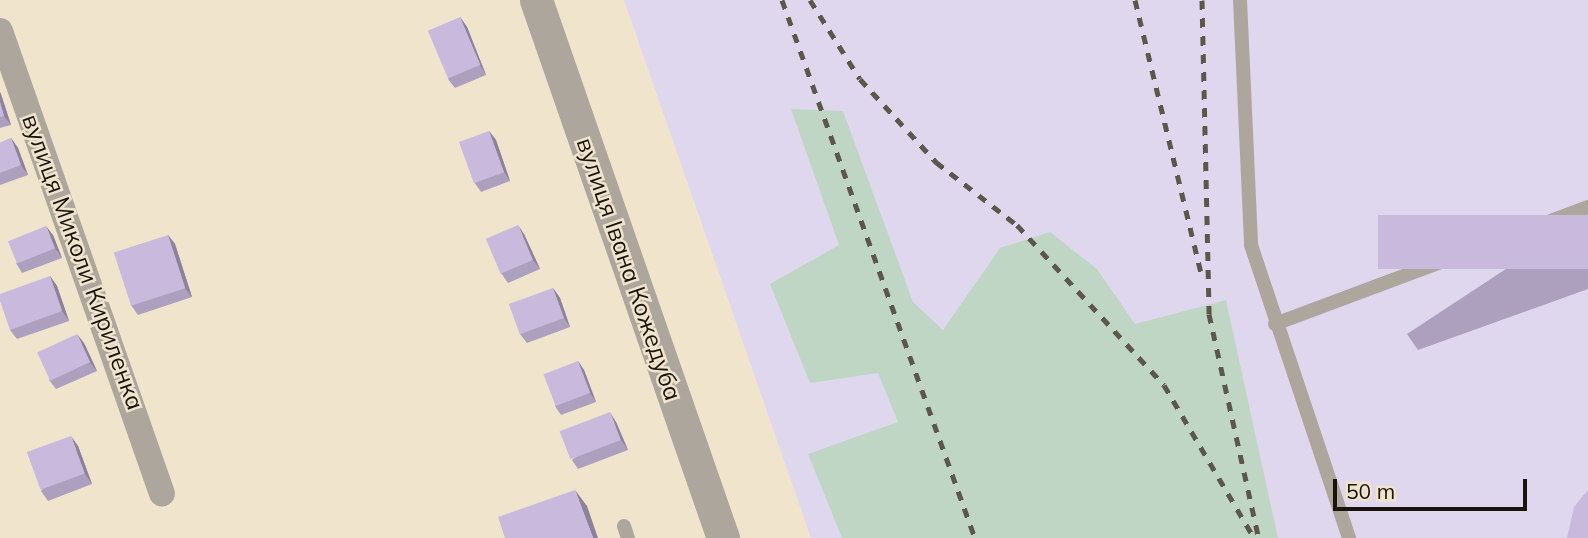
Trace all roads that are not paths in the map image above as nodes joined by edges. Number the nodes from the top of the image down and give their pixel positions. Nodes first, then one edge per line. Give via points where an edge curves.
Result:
1 (536, 0) edge
2 (1240, 0) edge
3 (0, 32) edge
4 (1588, 207) edge
5 (1275, 324) junction
6 (162, 493) dead end
7 (723, 538) edge
8 (1349, 538) edge

1 - 7 street, вулиця Івана Кожедуба
2 - 5 lane via 1251,245
3 - 6 street, вулиця Миколи Кириленка
4 - 5 lane
5 - 8 lane

